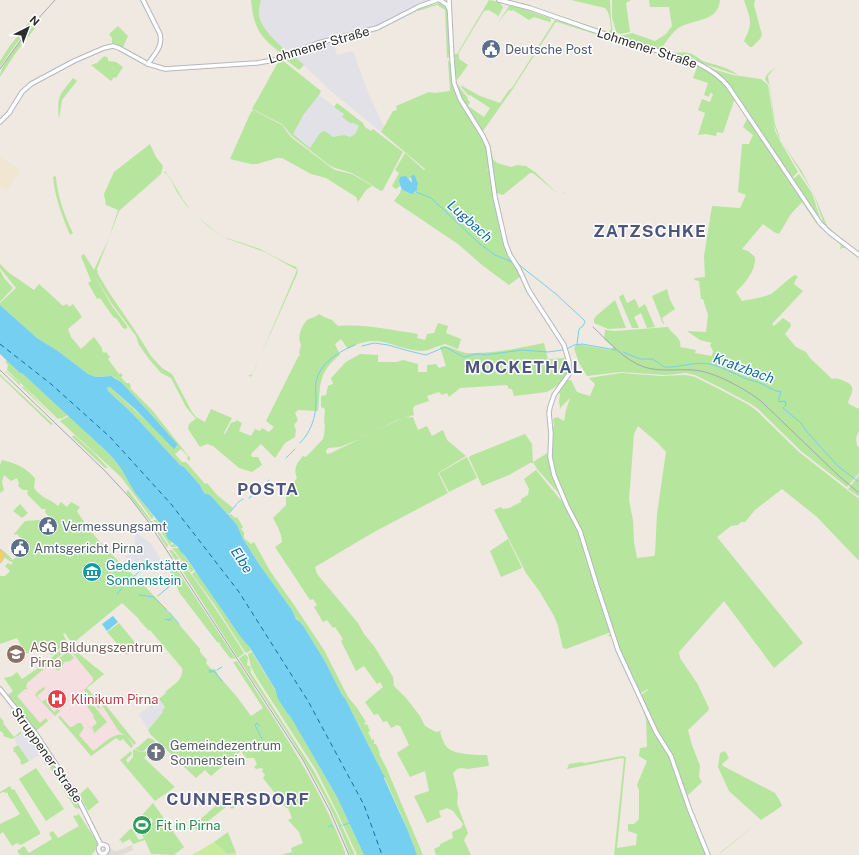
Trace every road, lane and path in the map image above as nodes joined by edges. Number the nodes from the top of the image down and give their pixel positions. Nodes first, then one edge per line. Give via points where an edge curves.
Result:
1 (143, 0) edge
2 (437, 0) edge
3 (440, 0) edge
4 (450, 0) edge
5 (499, 0) edge
6 (450, 10) junction
7 (148, 64) junction
8 (0, 122) edge
9 (859, 255) edge
10 (0, 552) edge
11 (0, 560) edge
12 (0, 689) edge
13 (101, 845) junction
14 (105, 854) edge
15 (708, 855) edge

1 - 7 main road via 161,39 159,48
2 - 7 main road, Lohmener Straße via 419,6 377,28 318,43 274,60 173,69
3 - 6 main road
4 - 6 main road
5 - 9 main road, Lohmener Straße via 530,8 707,68 722,79 816,218 829,232
6 - 15 main road via 454,83 462,104 488,148 495,197 506,245 529,291 564,345 569,362 569,374 552,400 549,413 552,466 561,494 580,531 618,650 656,732 671,756
7 - 8 main road, Lohmener Straße via 113,46 104,48 28,86
10 - 11 main road
12 - 13 main road, Struppener Straße via 36,734 76,795
13 - 14 main road via 106,846
13 - 14 main road via 98,849

